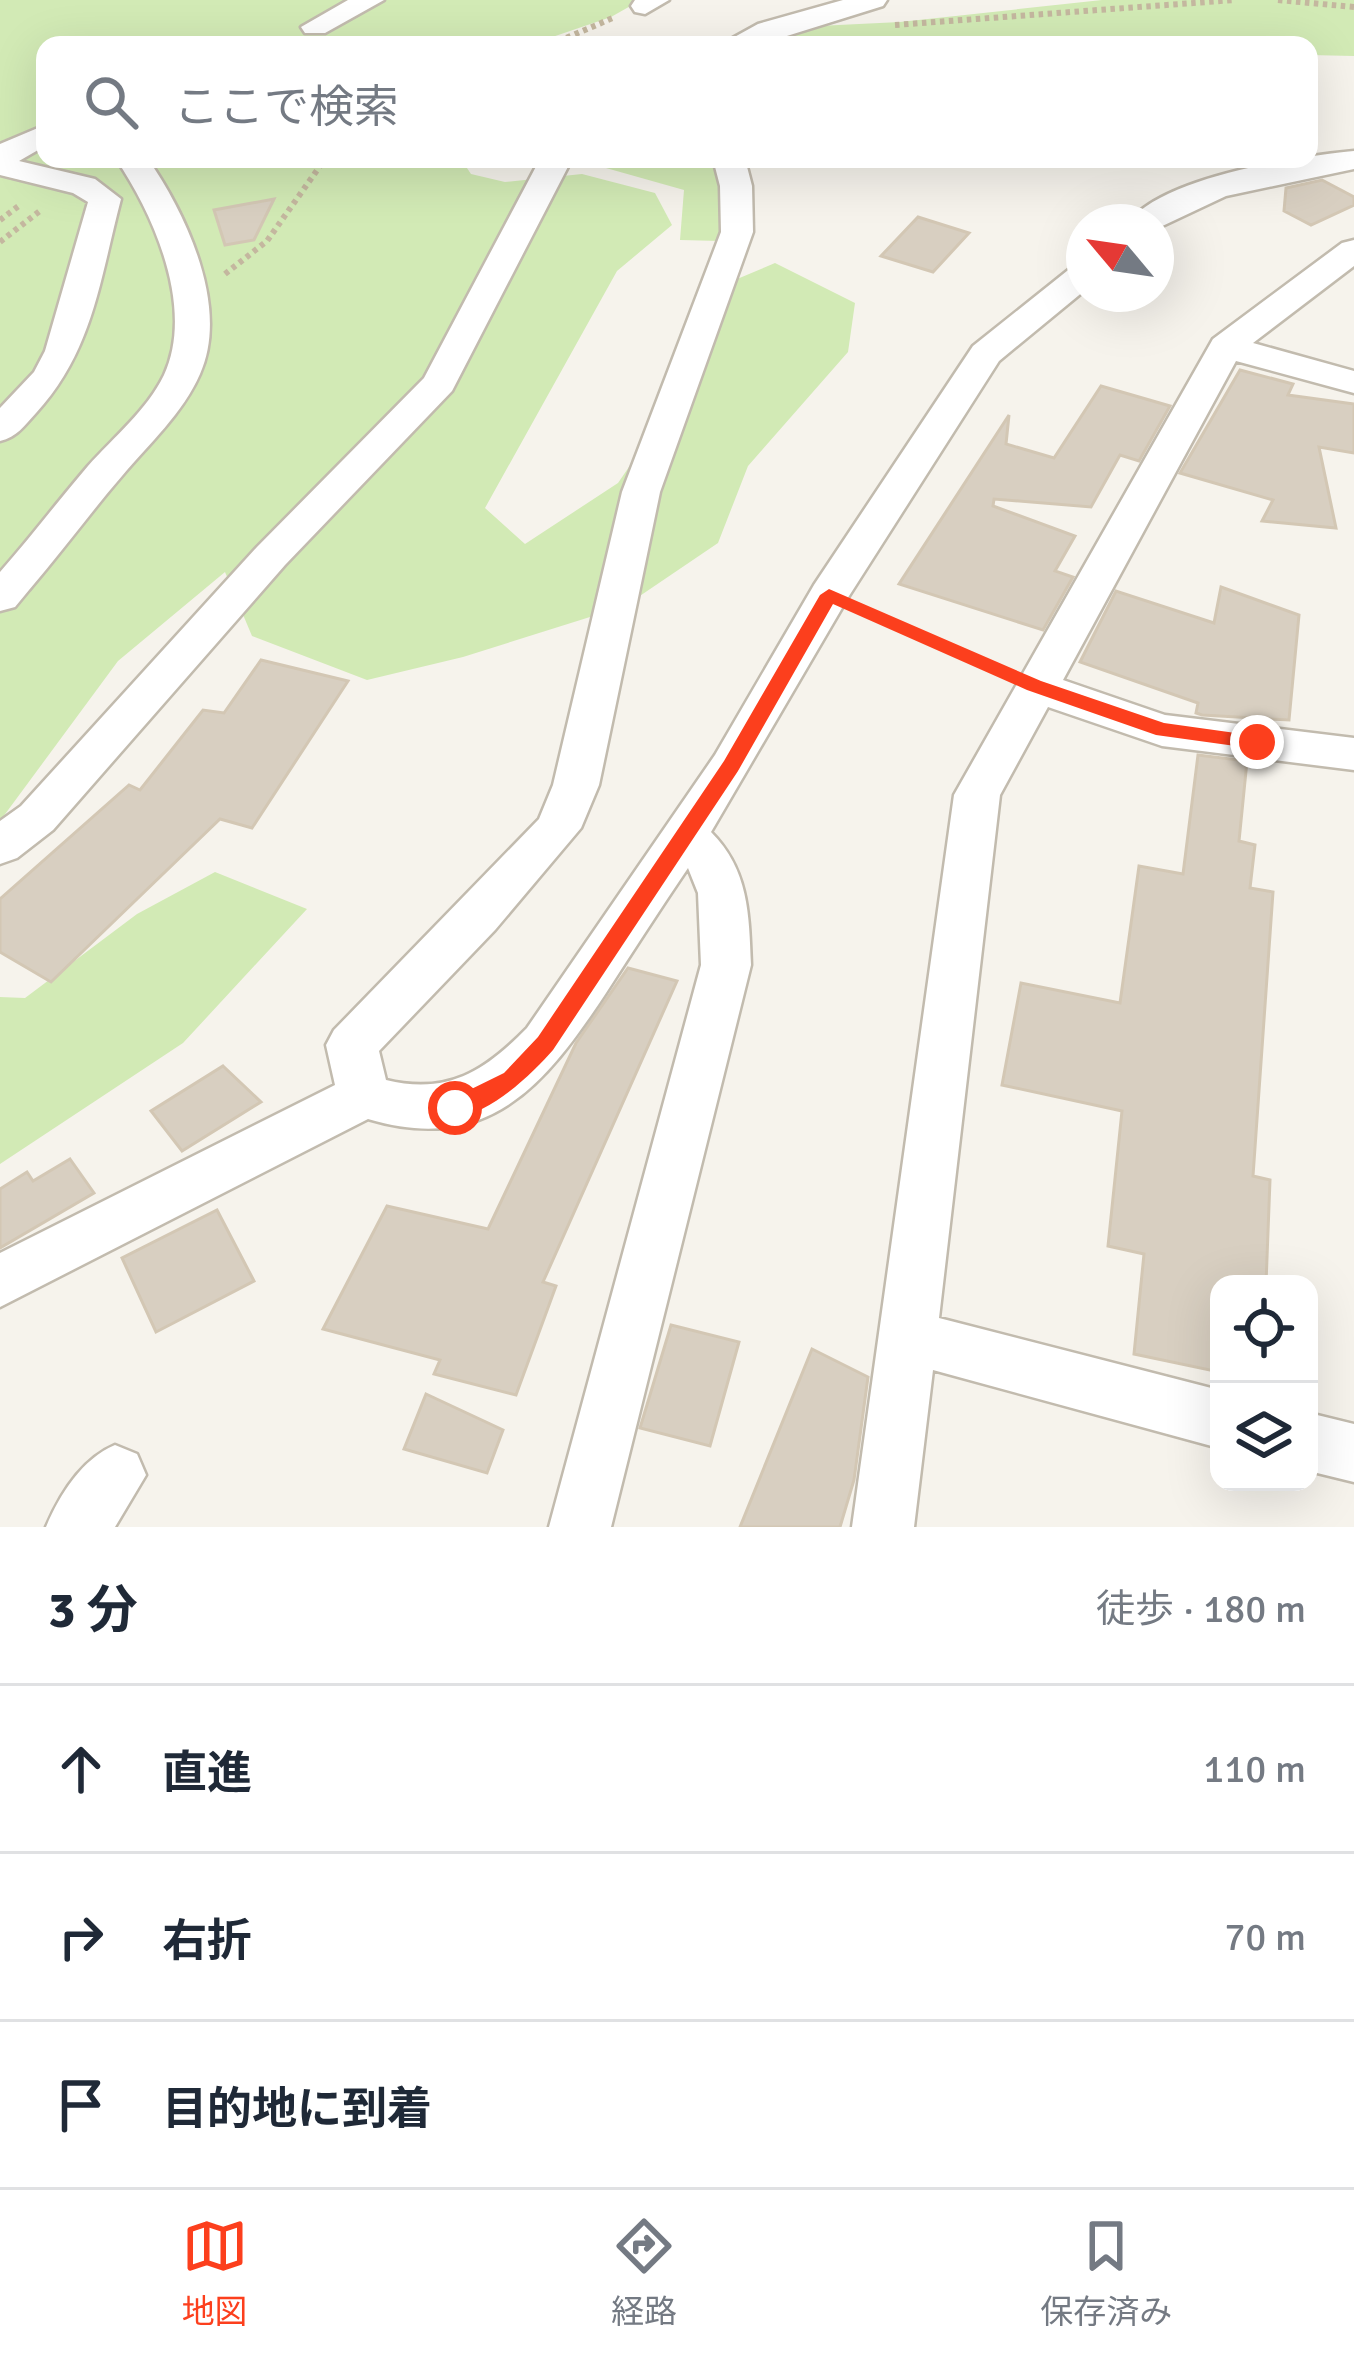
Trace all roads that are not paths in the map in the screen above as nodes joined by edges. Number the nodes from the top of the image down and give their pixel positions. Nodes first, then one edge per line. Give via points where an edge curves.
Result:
1 (370, 0) edge
2 (796, 0) edge
3 (879, 13) edge
4 (315, 27) dead end
5 (766, 36) edge
6 (773, 36) edge
7 (36, 138) edge
8 (1354, 160) edge
9 (1318, 162) edge
10 (138, 168) edge
11 (551, 168) edge
12 (731, 168) edge
13 (1289, 168) edge
14 (1174, 210) edge
15 (1354, 250) edge
16 (1066, 289) edge
17 (1226, 346) junction
18 (1354, 382) edge
19 (0, 430) edge
20 (0, 597) edge
21 (1034, 686) junction
22 (1354, 754) edge
23 (684, 835) junction
24 (0, 847) edge
25 (364, 1096) junction
26 (0, 1281) edge
27 (909, 1337) junction
28 (1210, 1417) edge
29 (1318, 1444) edge
30 (1354, 1453) edge
31 (115, 1474) dead end
32 (77, 1527) edge
33 (580, 1527) edge
34 (883, 1527) edge

1 - 4 street
2 - 5 street
3 - 6 street
7 - 19 street via 3,155 4,167 84,186 105,199 63,351
8 - 9 street
10 - 20 street via 160,204 184,286 193,338 180,380
11 - 24 street via 439,383 37,818
12 - 25 street via 737,232 641,491 558,828 352,1045
13 - 14 street
15 - 17 street
16 - 23 street via 986,354
17 - 18 street
17 - 21 street
21 - 22 street via 1162,730
21 - 27 street via 977,795
23 - 25 street via 512,1080 455,1108 393,1106
23 - 33 street via 710,856 724,890 726,965
25 - 26 street
27 - 28 street
27 - 34 street
29 - 30 street
31 - 32 street

